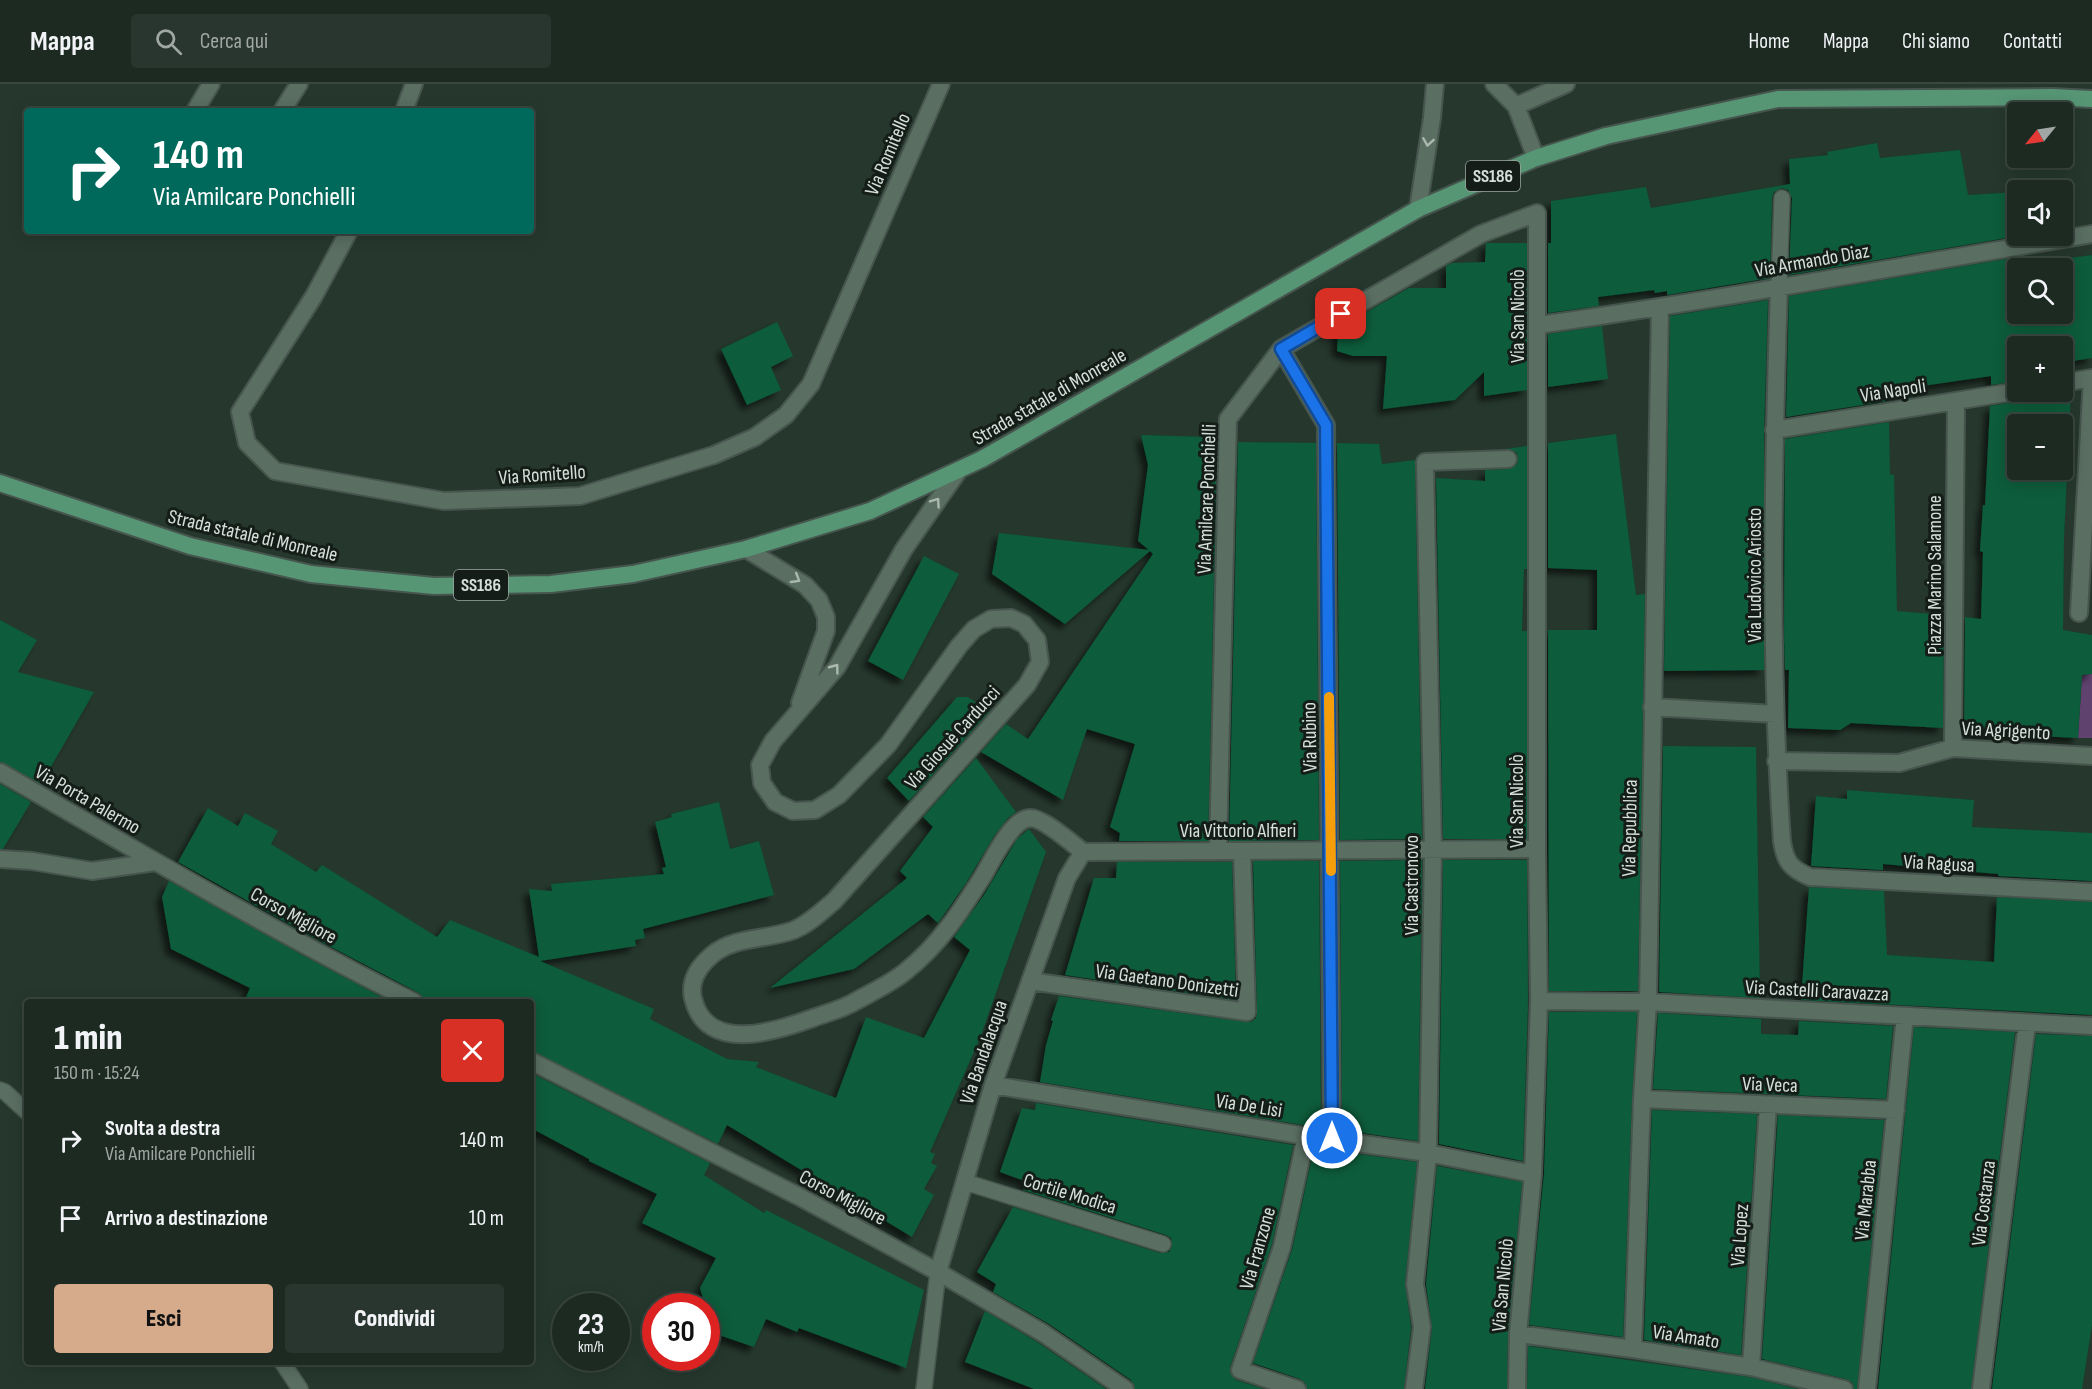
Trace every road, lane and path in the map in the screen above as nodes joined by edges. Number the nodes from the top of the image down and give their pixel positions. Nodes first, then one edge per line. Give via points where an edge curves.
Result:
1 (211, 84) edge
2 (299, 84) edge
3 (414, 84) edge
4 (940, 84) edge
5 (1435, 84) edge
6 (1494, 84) edge
7 (1566, 84) edge
8 (2092, 99) edge
9 (1516, 106) junction
10 (197, 108) edge
11 (284, 108) edge
12 (405, 108) edge
13 (1536, 158) junction
14 (1782, 198) dead end
15 (1418, 209) junction
16 (1537, 213) joint
17 (348, 234) edge
18 (2092, 234) edge
19 (1779, 286) junction
20 (1660, 308) junction
21 (1538, 325) junction
22 (1281, 349) junction
23 (2092, 378) edge
24 (2073, 381) edge
25 (2007, 393) edge
26 (1956, 402) junction
27 (1774, 430) junction
28 (1508, 459) dead end
29 (959, 470) junction
30 (0, 483) edge
31 (746, 549) junction
32 (2079, 613) dead end
33 (1652, 707) junction
34 (797, 713) junction
35 (1775, 714) junction
36 (1953, 748) junction
37 (2092, 756) edge
38 (1776, 761) junction
39 (0, 772) edge
40 (1537, 849) junction
41 (1331, 850) junction
42 (1432, 850) junction
43 (1218, 851) junction
44 (1242, 851) junction
45 (1083, 852) junction
46 (0, 859) edge
47 (155, 862) junction
48 (1788, 862) joint
49 (2092, 892) edge
50 (1030, 981) junction
51 (408, 999) edge
52 (1539, 1001) junction
53 (1648, 1002) junction
54 (1905, 1016) junction
55 (2027, 1023) junction
56 (2092, 1026) edge
57 (534, 1063) edge
58 (993, 1085) junction
59 (0, 1090) edge
60 (1642, 1099) junction
61 (1768, 1105) junction
62 (24, 1109) edge
63 (1896, 1110) junction
64 (1306, 1136) junction
65 (1332, 1138) junction
66 (1428, 1153) junction
67 (1533, 1174) junction
68 (965, 1182) junction
69 (1163, 1244) dead end
70 (938, 1272) junction
71 (1518, 1334) junction
72 (1633, 1349) junction
73 (284, 1365) edge
74 (1751, 1367) junction
75 (300, 1389) edge
76 (924, 1389) edge
77 (1125, 1389) edge
78 (1297, 1389) edge
79 (1414, 1389) edge
80 (1517, 1389) edge
81 (1844, 1389) edge
82 (1867, 1389) edge
83 (1981, 1389) edge

1 - 10 street
2 - 11 street
3 - 12 street
4 - 17 street, Via Romitello via 811,384 786,415 755,437 714,455 580,496 444,501 275,471 247,442 240,412
5 -> 15 street
6 - 9 street
7 - 9 street
8 - 13 main road, Strada statale di Monreale / SS186 via 1778,99 1606,136
9 - 13 street
13 - 15 main road, Strada statale di Monreale / SS186
14 - 19 lane
15 - 29 main road, Strada statale di Monreale / SS186
16 - 21 street, Via San Nicolò
16 - 22 street, Via Amilcare Ponchielli via 1481,234
18 - 19 street, Via Armando Diaz
19 - 20 street, Via Armando Diaz
19 - 27 street, Via Ludovico Ariosto
20 - 21 street, Via Armando Diaz
20 - 33 street, Via Repubblica
21 - 40 street, Via San Nicolò
22 - 41 street, Via Rubino via 1326,425
22 - 43 street, Via Amilcare Ponchielli via 1228,419
23 - 24 street
23 - 32 street
25 - 26 street, Via Napoli
26 - 27 street, Via Napoli
26 - 36 street, Piazza Marino Salamone
27 - 35 street, Via Ludovico Ariosto
28 - 42 street, Via Castronovo via 1425,462
29 - 31 main road, Strada statale di Monreale / SS186 via 870,511
34 -> 29 street, Via Giosuè Carducci via 837,667 904,549
30 - 31 main road, Strada statale di Monreale / SS186 via 190,546 311,574 434,586 550,584 633,574
31 -> 34 street via 805,585 819,600 826,617 826,632
33 - 35 street
33 - 53 street, Via Repubblica
34 - 45 street, Via Giosuè Carducci via 773,741 760,765 762,783 775,802 793,811 814,810 839,795 888,745 974,629 991,619 1011,618 1024,624 1037,640 1040,662 1027,685 834,901 794,930 735,943 716,951 700,965 693,979 693,997 701,1017 718,1031 738,1035 780,1030 850,1005 905,973 934,946 1020,820 1041,821
35 - 38 street, Via Ludovico Ariosto
36 - 37 street, Via Agrigento
36 - 38 street, Via Agrigento via 1899,763
38 - 48 street, Via Ludovico Ariosto via 1783,852
39 - 47 street, Via Porta Palermo
40 - 42 street, Via Vittorio Alfieri
40 - 52 street, Via San Nicolò
41 - 42 street, Via Vittorio Alfieri
41 - 44 street, Via Vittorio Alfieri
41 - 65 street, Via Rubino
42 - 66 street, Via Castronovo
43 - 44 street, Via Vittorio Alfieri
43 - 45 street, Via Vittorio Alfieri
44 - 50 street, Via Gaetano Donizetti via 1247,1012
45 - 50 street, Via Bandalacqua via 1067,878
46 - 47 street via 92,872
47 - 51 street, Corso Migliore
48 - 49 street, Via Ragusa via 1797,872 1810,877
50 - 58 street, Via Bandalacqua
52 - 53 street, Via Castelli Caravazza
52 - 67 street, Via San Nicolò
53 - 54 street, Via Castelli Caravazza
53 - 60 street, Via Repubblica
54 - 55 street, Via Castelli Caravazza
54 - 63 street, Via Marabba
55 - 56 street, Via Castelli Caravazza
55 - 83 street, Via Costanza
57 - 70 street, Corso Migliore via 798,1196
58 - 64 street, Via De Lisi
58 - 68 street, Via Bandalacqua
59 - 62 lane
60 - 61 street, Via Veca
60 - 72 street, Via Repubblica
61 - 63 street, Via Veca
61 - 74 street, Via Lopez
63 - 82 street, Via Marabba
64 - 65 street, Via De Lisi
64 - 78 street, Via Franzone via 1282,1247 1240,1370
65 - 66 street, Via De Lisi
66 - 67 street, Via De Lisi
66 - 79 street, Via Castronovo via 1414,1284 1422,1327
67 - 71 street, Via San Nicolò
68 - 69 lane, Cortile Modica
68 - 70 street, Via Bandalacqua
70 - 76 lane
70 - 77 street, Corso Migliore via 1043,1333
71 - 72 street, Via Amato
71 - 80 street, Via San Nicolò
72 - 74 street, Via Amato
73 - 75 lane
74 - 81 street, Via Amato

